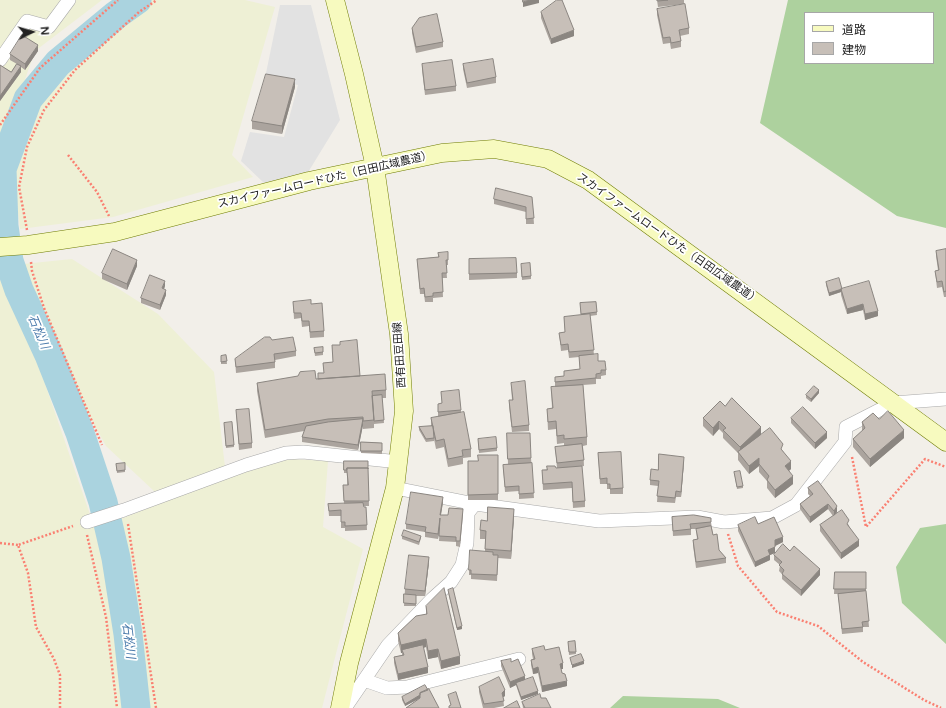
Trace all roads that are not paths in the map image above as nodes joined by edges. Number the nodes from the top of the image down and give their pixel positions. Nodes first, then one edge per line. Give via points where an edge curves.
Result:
1 (69, 0) edge
2 (335, 0) edge
3 (0, 60) edge
4 (375, 167) junction
5 (0, 247) edge
6 (946, 399) edge
7 (893, 403) junction
8 (946, 442) edge
9 (399, 462) junction
10 (395, 488) junction
11 (475, 504) junction
12 (86, 522) road end
13 (519, 659) edge
14 (364, 680) junction
15 (340, 708) edge
16 (344, 708) edge

1 - 3 street via 49,28 27,21
2 - 4 street, 西有田豆田線
4 - 5 street, スカイファームロードひた（日田広域農道） via 309,181 115,232
4 - 7 street, スカイファームロードひた（日田広域農道） via 442,153 494,149 548,159 588,180
4 - 9 street, 西有田豆田線 via 399,334 404,411
6 - 7 street
7 - 8 street, スカイファームロードひた（日田広域農道）
7 - 11 street via 846,427 845,442 796,505 772,518 724,522 697,517 600,521
9 - 10 street, 西有田豆田線
9 - 12 street via 304,452 286,453
10 - 11 street
10 - 15 street, 西有田豆田線 via 349,663
11 - 14 street via 468,513 467,543 462,565 451,582 388,645
13 - 14 street via 407,687 387,688
14 - 16 street

